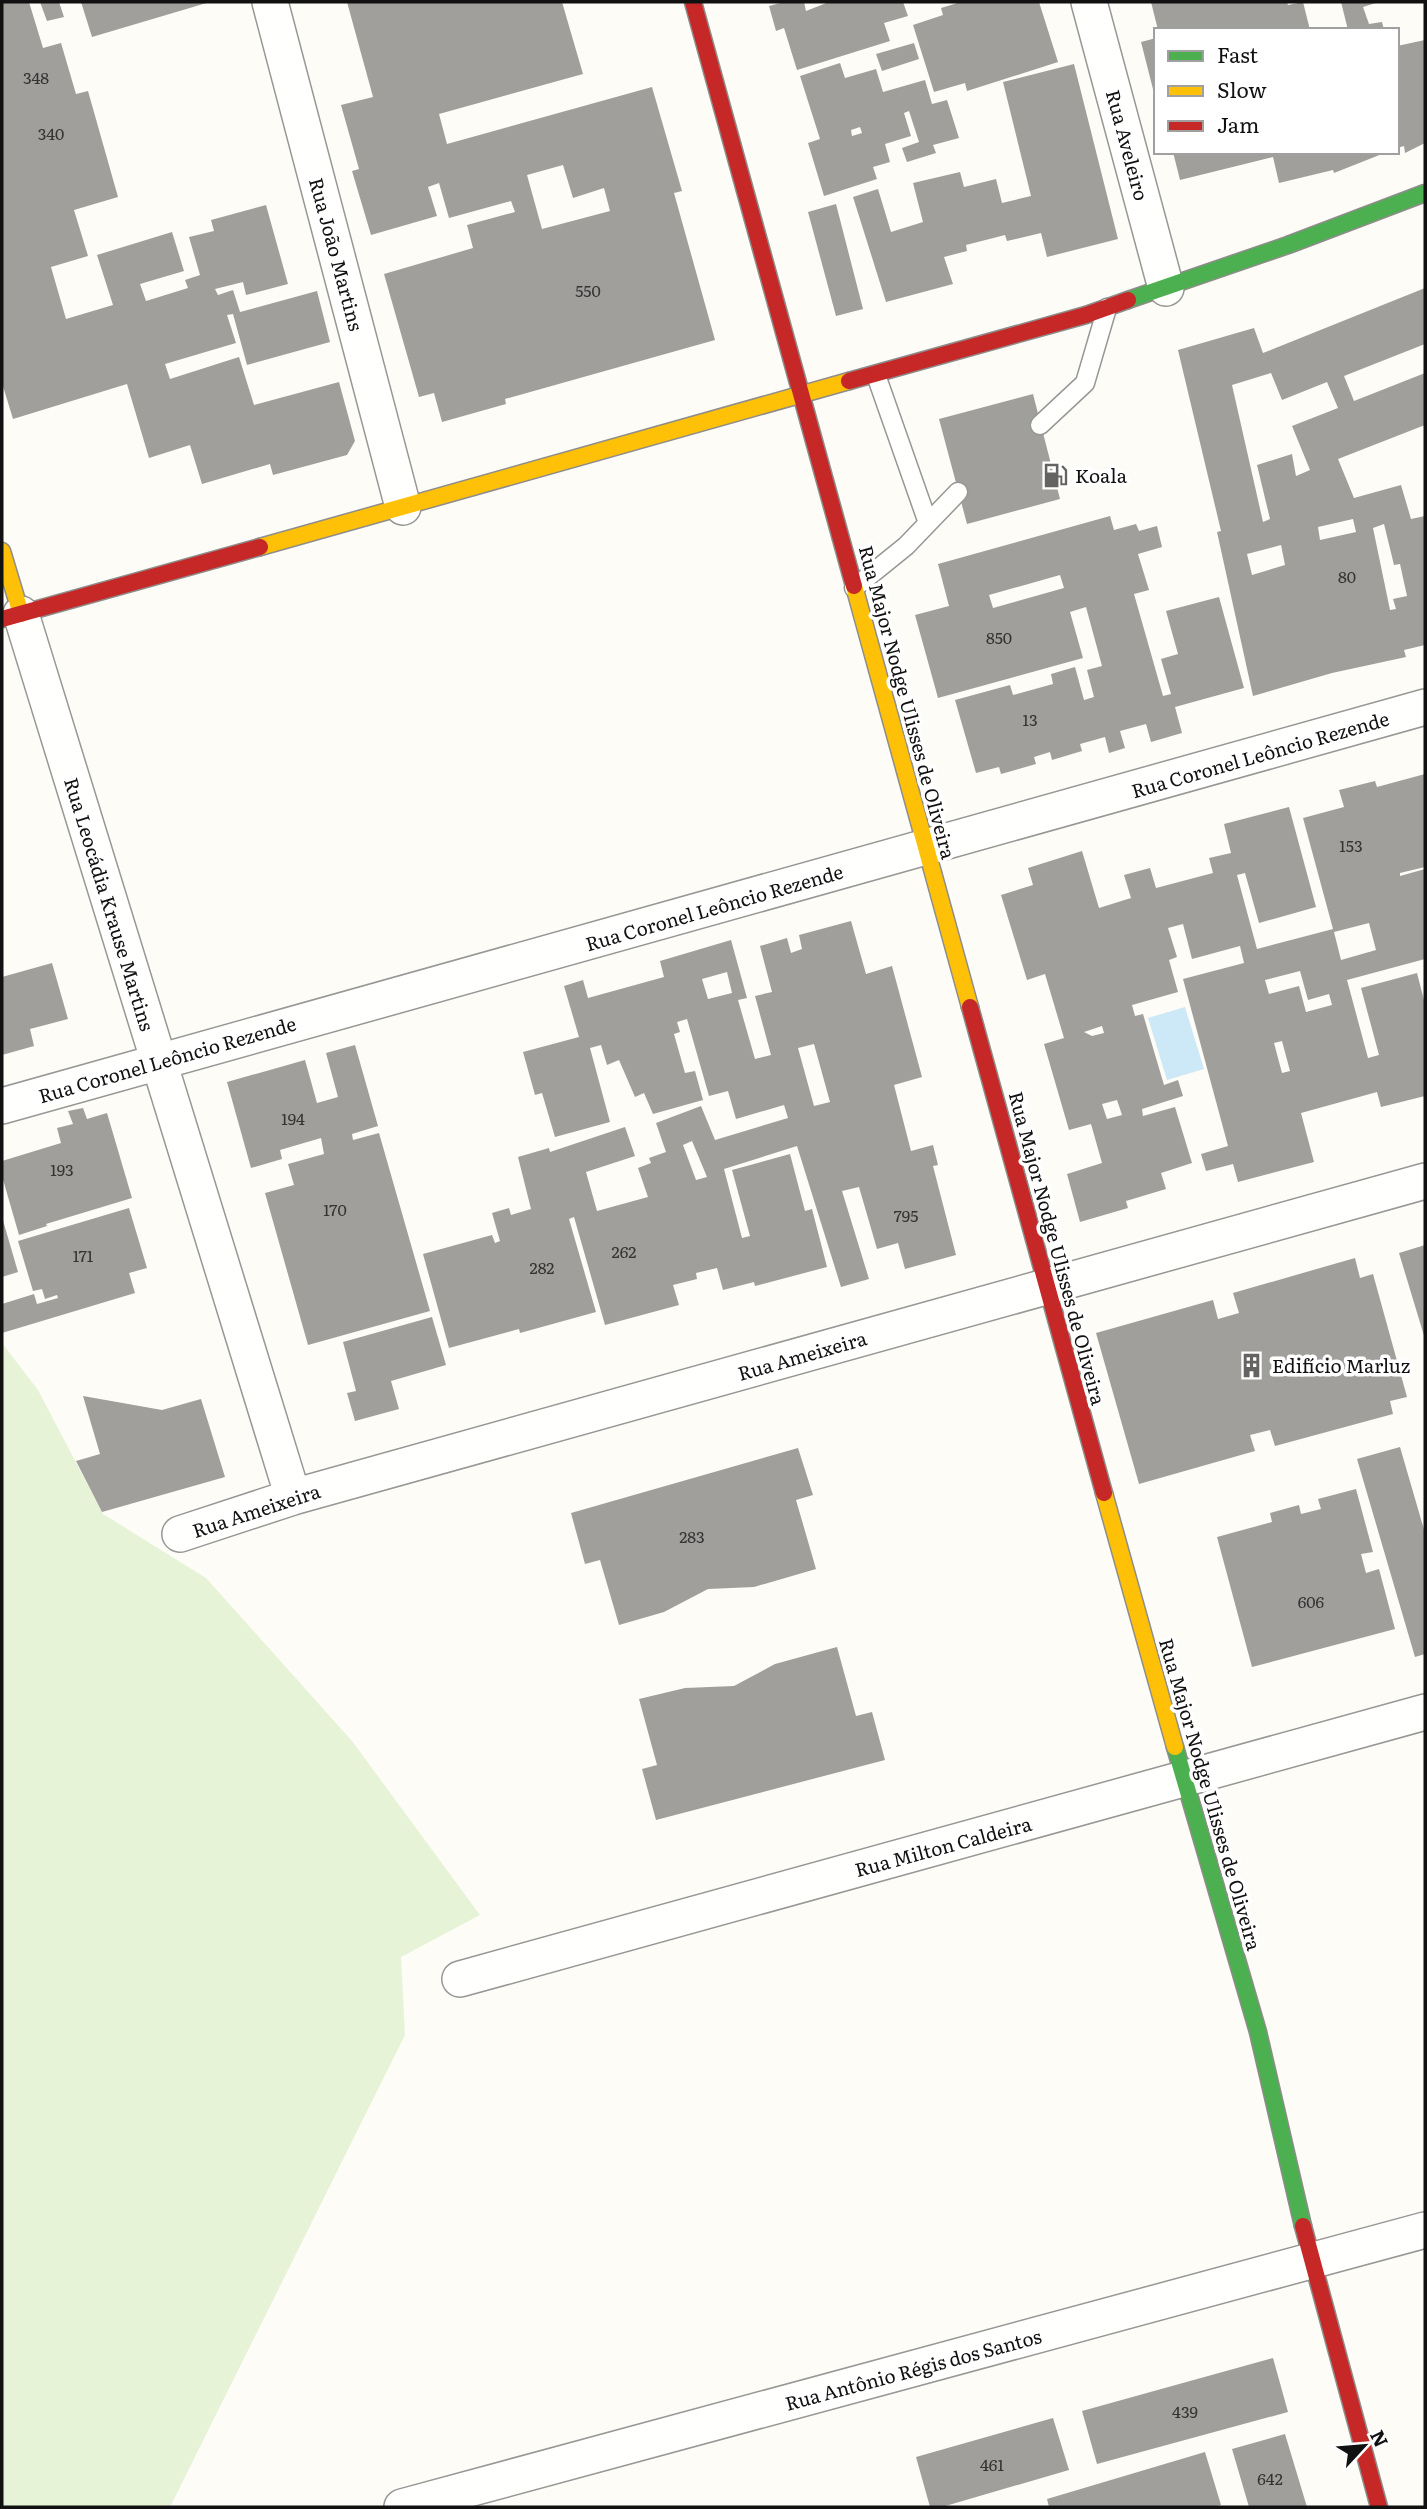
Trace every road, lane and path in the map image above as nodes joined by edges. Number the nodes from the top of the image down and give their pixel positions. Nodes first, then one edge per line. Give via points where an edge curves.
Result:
1 (270, 2) edge
2 (693, 2) edge
3 (1089, 2) edge
4 (1425, 193) edge
5 (1167, 288) junction
6 (1107, 307) junction
7 (876, 374) junction
8 (800, 396) junction
9 (1040, 425) dead end
10 (958, 492) dead end
11 (403, 507) junction
12 (928, 523) junction
13 (2, 551) edge
14 (854, 588) junction
15 (11, 617) edge
16 (1425, 707) edge
17 (926, 848) junction
18 (159, 1062) junction
19 (2, 1106) edge
20 (1425, 1181) edge
21 (1047, 1287) junction
22 (293, 1497) junction
23 (180, 1534) dead end
24 (1425, 1712) edge
25 (1184, 1779) junction
26 (460, 1979) dead end
27 (1425, 2231) edge
28 (1311, 2261) junction
29 (402, 2507) edge
30 (1379, 2507) edge

1 - 11 street, Rua João Martins
2 - 8 main road, Rua Major Nodge Ulisses de Oliveira
3 - 5 street, Rua Aveleiro
4 - 5 main road
5 - 6 main road
6 - 7 main road
6 - 9 lane via 1085,383
7 - 8 main road
7 - 12 lane
8 - 11 main road
8 - 14 main road, Rua Major Nodge Ulisses de Oliveira
10 - 12 lane
11 - 15 main road
12 - 14 lane
13 - 15 main road, Rua Leocádia Krause Martins
14 - 17 main road, Rua Major Nodge Ulisses de Oliveira
15 - 18 street, Rua Leocádia Krause Martins
16 - 17 street, Rua Coronel Leôncio Rezende
17 - 18 street, Rua Coronel Leôncio Rezende
17 - 21 main road, Rua Major Nodge Ulisses de Oliveira
18 - 19 street, Rua Coronel Leôncio Rezende
18 - 22 street, Rua Leocádia Krause Martins
20 - 21 street, Rua Ameixeira
21 - 22 street, Rua Ameixeira
21 - 25 main road, Rua Major Nodge Ulisses de Oliveira
22 - 23 street, Rua Ameixeira
24 - 25 street, Rua Milton Caldeira
25 - 26 street, Rua Milton Caldeira
25 - 28 main road, Rua Major Nodge Ulisses de Oliveira via 1258,2032
27 - 28 street, Rua Antônio Régis dos Santos
28 - 29 street, Rua Antônio Régis dos Santos
28 - 30 main road, Rua Major Nodge Ulisses de Oliveira

